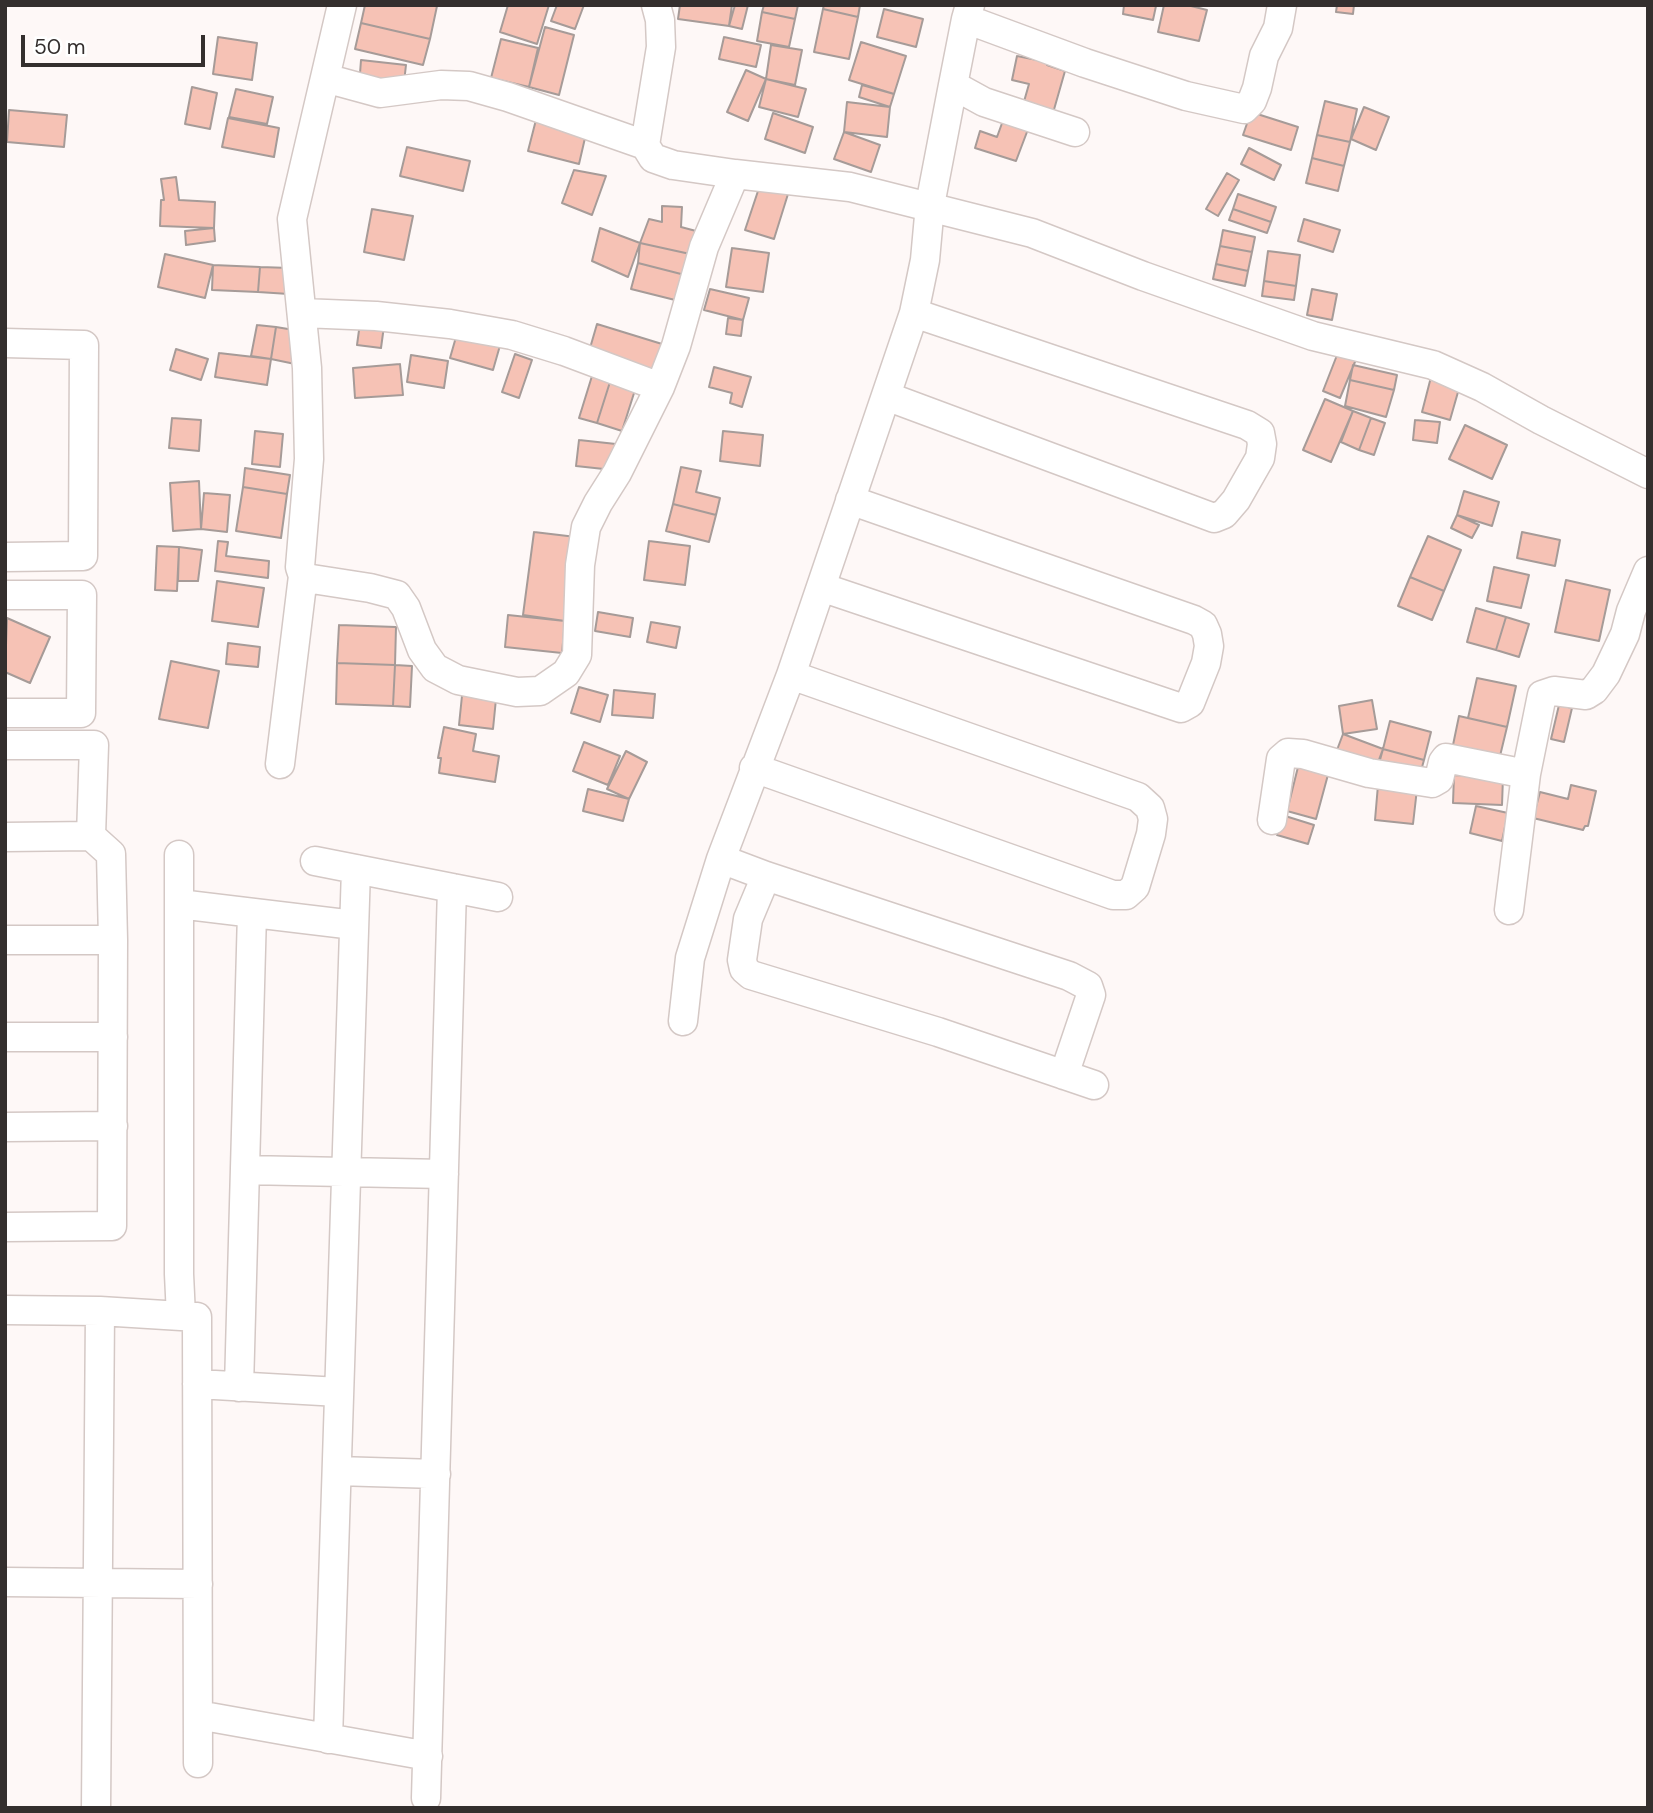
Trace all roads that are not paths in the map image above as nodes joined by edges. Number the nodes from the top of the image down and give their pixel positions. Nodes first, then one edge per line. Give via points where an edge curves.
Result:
1 (342, 5) edge
2 (656, 5) edge
3 (1282, 5) edge
4 (968, 12) edge
5 (325, 78) junction
6 (953, 85) junction
7 (1074, 132) dead end
8 (645, 145) junction
9 (735, 174) junction
10 (930, 205) junction
11 (302, 313) junction
12 (914, 313) junction
13 (5, 343) edge
14 (660, 387) junction
15 (886, 396) junction
16 (1648, 474) edge
17 (850, 500) junction
18 (5, 557) edge
19 (303, 576) junction
20 (1647, 579) edge
21 (821, 587) junction
22 (5, 596) edge
23 (791, 675) junction
24 (5, 713) edge
25 (5, 745) edge
26 (280, 764) dead end
27 (754, 768) junction
28 (1527, 774) junction
29 (1272, 820) dead end
30 (92, 836) junction
31 (5, 837) edge
32 (179, 855) dead end
33 (721, 859) junction
34 (315, 861) dead end
35 (356, 869) junction
36 (766, 876) junction
37 (452, 888) junction
38 (498, 897) dead end
39 (179, 904) junction
40 (1509, 910) dead end
41 (252, 913) junction
42 (354, 925) junction
43 (5, 940) edge
44 (113, 940) junction
45 (683, 1021) dead end
46 (5, 1037) edge
47 (113, 1037) junction
48 (1064, 1075) junction
49 (1094, 1085) dead end
50 (113, 1126) junction
51 (5, 1127) edge
52 (245, 1170) junction
53 (346, 1172) junction
54 (444, 1174) junction
55 (5, 1227) edge
56 (5, 1310) edge
57 (100, 1311) junction
58 (181, 1316) junction
59 (197, 1384) junction
60 (239, 1387) junction
61 (339, 1392) junction
62 (337, 1471) junction
63 (436, 1474) junction
64 (5, 1582) edge
65 (98, 1583) junction
66 (198, 1584) junction
67 (198, 1715) junction
68 (328, 1739) junction
69 (428, 1756) junction
70 (198, 1763) dead end
71 (426, 1798) dead end
72 (96, 1808) edge

1 - 5 street
2 - 8 street via 661,47
3 - 4 street via 1257,88 1244,109 1085,63
4 - 6 street
5 - 8 street via 380,93 469,86
5 - 11 street via 292,219
6 - 7 street via 984,102
6 - 10 street
8 - 9 street via 653,158 673,165
9 - 10 street via 850,187
9 - 14 street via 704,247
10 - 12 street
10 - 16 street via 1032,233 1313,336 1433,365
11 - 14 street via 450,324 512,335
11 - 19 street via 309,459
12 - 15 street
12 - 15 street via 1247,425 1260,433 1260,458 1236,500 1214,518
13 - 18 street via 84,345 83,556
14 - 19 street via 586,527 577,655 566,673 540,691 517,692 458,680 435,668 422,650 397,595
15 - 17 street
17 - 21 street
17 - 21 street via 1194,620 1207,634 1206,663 1190,703 1181,708
19 - 26 street
20 - 28 street via 1625,634 1594,691 1542,695
21 - 23 street
22 - 24 street via 82,594 81,713
23 - 27 street
23 - 27 street via 1138,797 1150,808 1153,819 1135,887 1126,895 1113,895
25 - 30 street via 94,745
27 - 33 street
28 - 29 street via 1446,758 1439,779 1432,783 1369,774 1288,753 1280,762
28 - 40 street
30 - 31 street
30 - 44 street via 111,854
32 - 39 street
33 - 36 street
33 - 45 street via 690,958
34 - 35 street
35 - 37 street
35 - 42 street
36 - 48 street via 1088,986 1091,995
36 - 48 street via 748,919 742,960 751,975
37 - 38 street
37 - 54 street
39 - 41 street
39 - 58 street
41 - 42 street
41 - 52 street
42 - 53 street
43 - 44 street
44 - 47 street
46 - 47 street
47 - 50 street
48 - 49 street
50 - 51 street
50 - 55 street via 112,1226
52 - 53 street
52 - 60 street
53 - 54 street
53 - 61 street
54 - 63 street
56 - 57 street
57 - 58 street
57 - 65 street
58 - 59 street via 197,1317
59 - 60 street
59 - 66 street
60 - 61 street
61 - 62 street
62 - 63 street
62 - 68 street
63 - 69 street
64 - 65 street
65 - 66 street
65 - 72 street
66 - 67 street
67 - 68 street
67 - 70 street
68 - 69 street
69 - 71 street

